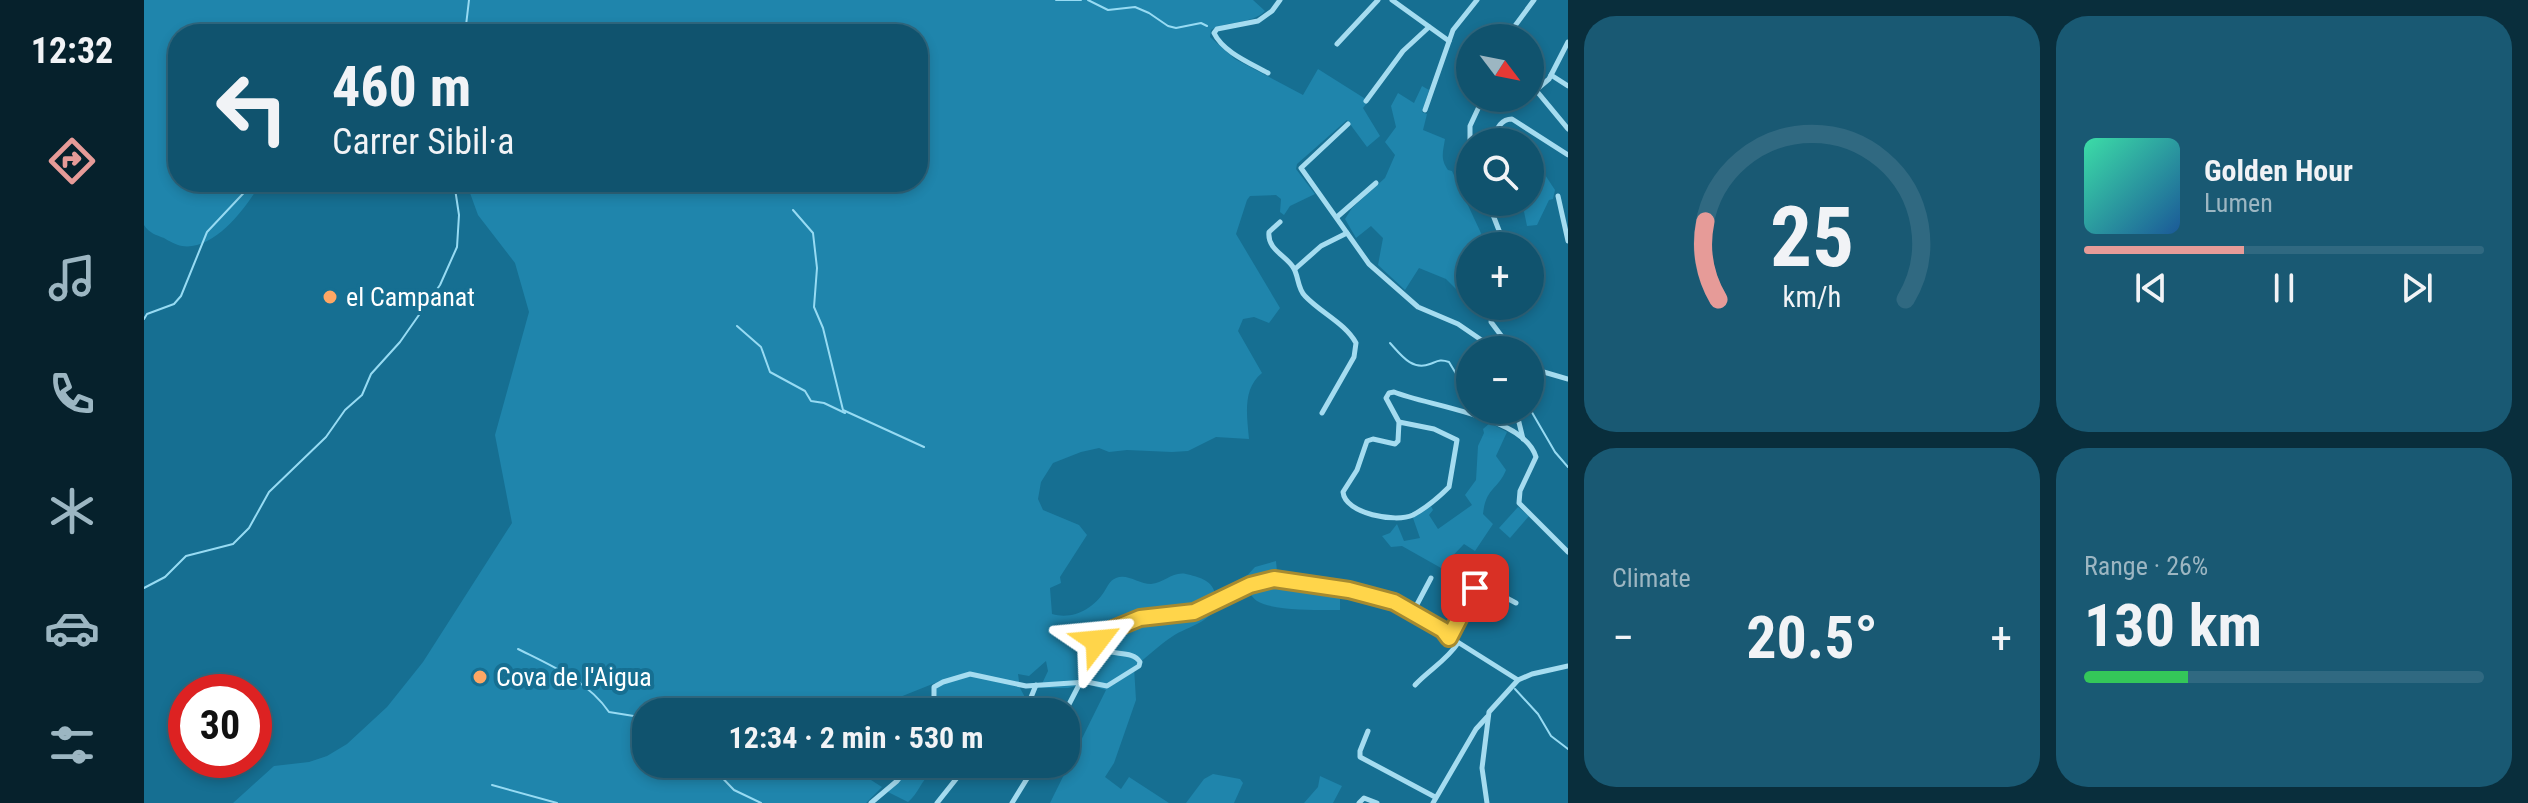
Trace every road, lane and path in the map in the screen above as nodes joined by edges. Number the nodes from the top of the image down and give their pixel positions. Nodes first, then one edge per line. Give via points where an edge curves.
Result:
1 (1280, 0) edge
2 (1378, 0) edge
3 (1392, 0) edge
4 (1477, 0) edge
5 (1534, 0) edge
6 (1516, 24) edge
7 (1429, 27) junction
8 (1449, 41) junction
9 (1568, 42) edge
10 (1337, 44) dead end
11 (1268, 73) dead end
12 (1551, 75) junction
13 (1544, 82) edge
14 (1568, 86) edge
15 (1544, 100) edge
16 (1366, 101) dead end
17 (1425, 110) dead end
18 (1348, 124) dead end
19 (1498, 128) edge
20 (1526, 128) edge
21 (1568, 129) edge
22 (1544, 140) edge
23 (1568, 155) edge
24 (1376, 183) dead end
25 (1558, 196) dead end
26 (1337, 217) junction
27 (1280, 222) dead end
28 (1347, 233) junction
29 (1568, 241) edge
30 (1295, 269) junction
31 (1476, 336) edge
32 (1544, 372) edge
33 (1568, 379) edge
34 (1322, 413) dead end
35 (1399, 422) junction
36 (1519, 424) edge
37 (1523, 440) junction
38 (1568, 552) edge
39 (1431, 578) dead end
40 (1516, 603) dead end
41 (1413, 612) junction
42 (1449, 638) junction
43 (1458, 643) junction
44 (1568, 666) edge
45 (1518, 680) junction
46 (1080, 683) junction
47 (1036, 685) junction
48 (1415, 685) dead end
49 (1022, 686) junction
50 (934, 698) edge
51 (1028, 698) edge
52 (1031, 698) edge
53 (1072, 698) edge
54 (1487, 717) junction
55 (1368, 731) dead end
56 (897, 778) edge
57 (957, 778) edge
58 (1027, 778) edge
59 (1434, 800) edge
60 (871, 803) edge
61 (937, 803) edge
62 (1012, 803) edge
63 (1359, 803) edge
64 (1377, 803) edge
65 (1487, 803) edge

1 - 11 street via 1262,19 1214,33 1234,53
2 - 10 street
3 - 7 street
4 - 8 street
5 - 6 street
7 - 8 street
7 - 16 street via 1403,51
8 - 17 street
9 - 12 street
12 - 13 street
12 - 14 street
15 - 21 street
18 - 26 street via 1301,166
19 - 20 street via 1512,119
22 - 23 street
24 - 26 street
25 - 29 street
26 - 28 street
27 - 30 street via 1270,230 1269,239
28 - 30 street via 1321,246
28 - 31 street via 1369,264 1418,307
30 - 34 street via 1304,295 1356,343 1354,357
32 - 33 street
35 - 35 street via 1457,440 1449,487 1409,516 1356,510 1343,492 1365,443 1371,439 1396,444
35 - 37 street via 1386,398 1390,392 1463,410
36 - 37 street
37 - 38 street via 1536,457 1519,503
39 - 41 street
40 - 42 street via 1488,588 1473,588
41 - 42 street
41 - 46 street via 1349,590 1264,581 1194,612 1140,618 1106,632 1099,636 1098,647 1138,657 1139,666 1111,685
42 - 43 street
43 - 45 street
43 - 48 street
44 - 45 street
45 - 54 street
46 - 47 street
46 - 53 street
47 - 49 street
47 - 52 street
49 - 50 street via 970,674 934,687
49 - 51 street
54 - 59 street
54 - 65 street via 1482,768
55 - 59 street via 1360,757
56 - 60 street
57 - 61 street
58 - 62 street
63 - 64 street via 1364,798

